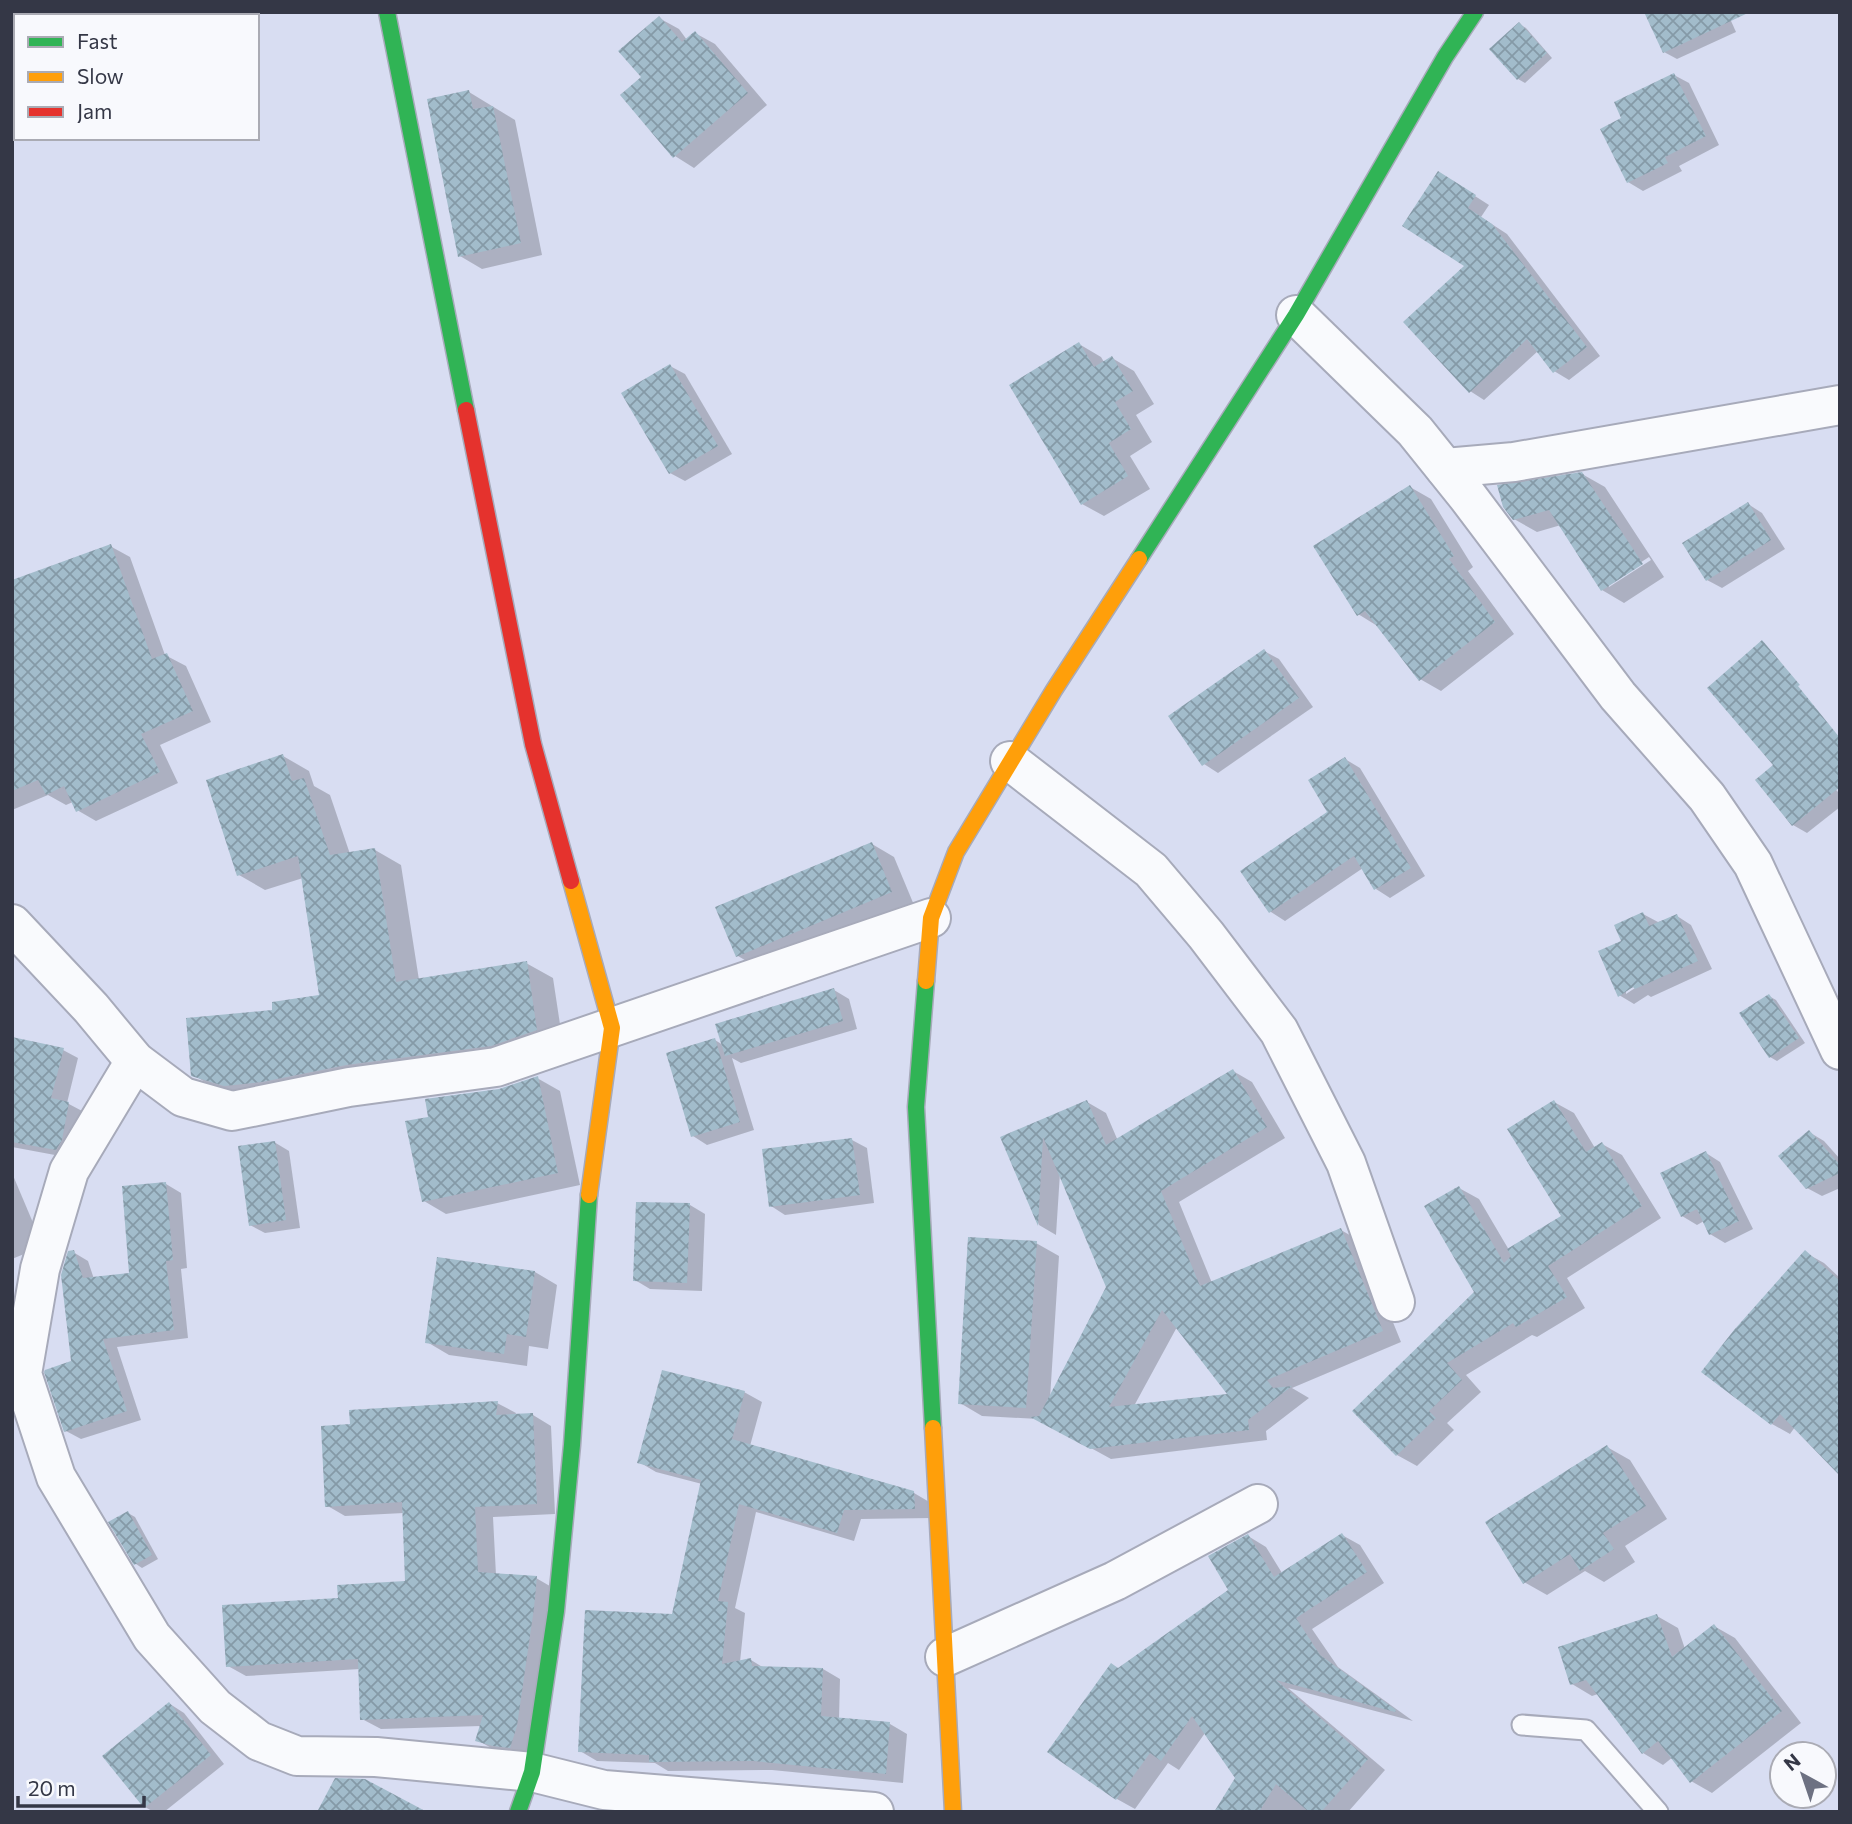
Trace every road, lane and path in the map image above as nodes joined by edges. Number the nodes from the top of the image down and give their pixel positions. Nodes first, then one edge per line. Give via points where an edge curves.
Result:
1 (387, 12) edge
2 (1475, 12) edge
3 (1296, 315) junction
4 (1840, 405) edge
5 (1445, 468) junction
6 (1010, 761) junction
7 (931, 918) junction
8 (12, 924) edge
9 (611, 1028) junction
10 (1840, 1050) edge
11 (135, 1061) junction
12 (1395, 1302) dead end
13 (1258, 1504) dead end
14 (945, 1657) junction
15 (1522, 1725) dead end
16 (532, 1772) junction
17 (518, 1812) edge
18 (874, 1812) edge
19 (953, 1812) edge
20 (1658, 1812) edge

1 - 9 street via 533,744
2 - 3 street
3 - 5 street via 1415,431
3 - 6 street
4 - 5 street via 1514,462
5 - 10 street via 1618,696 1707,797 1753,864
6 - 7 street via 956,852
6 - 12 street via 1151,870 1279,1031 1346,1163
7 - 9 street
7 - 14 street via 916,1107
8 - 11 street
9 - 11 street via 496,1067 349,1087 232,1111 183,1097
9 - 16 street via 586,1220 556,1611
11 - 16 street via 69,1171 40,1269 22,1374 56,1477 152,1637 215,1707 259,1741 297,1756 376,1757
13 - 14 street via 1115,1581
14 - 19 street
15 - 20 lane via 1586,1730
16 - 17 street
16 - 18 street via 604,1790

